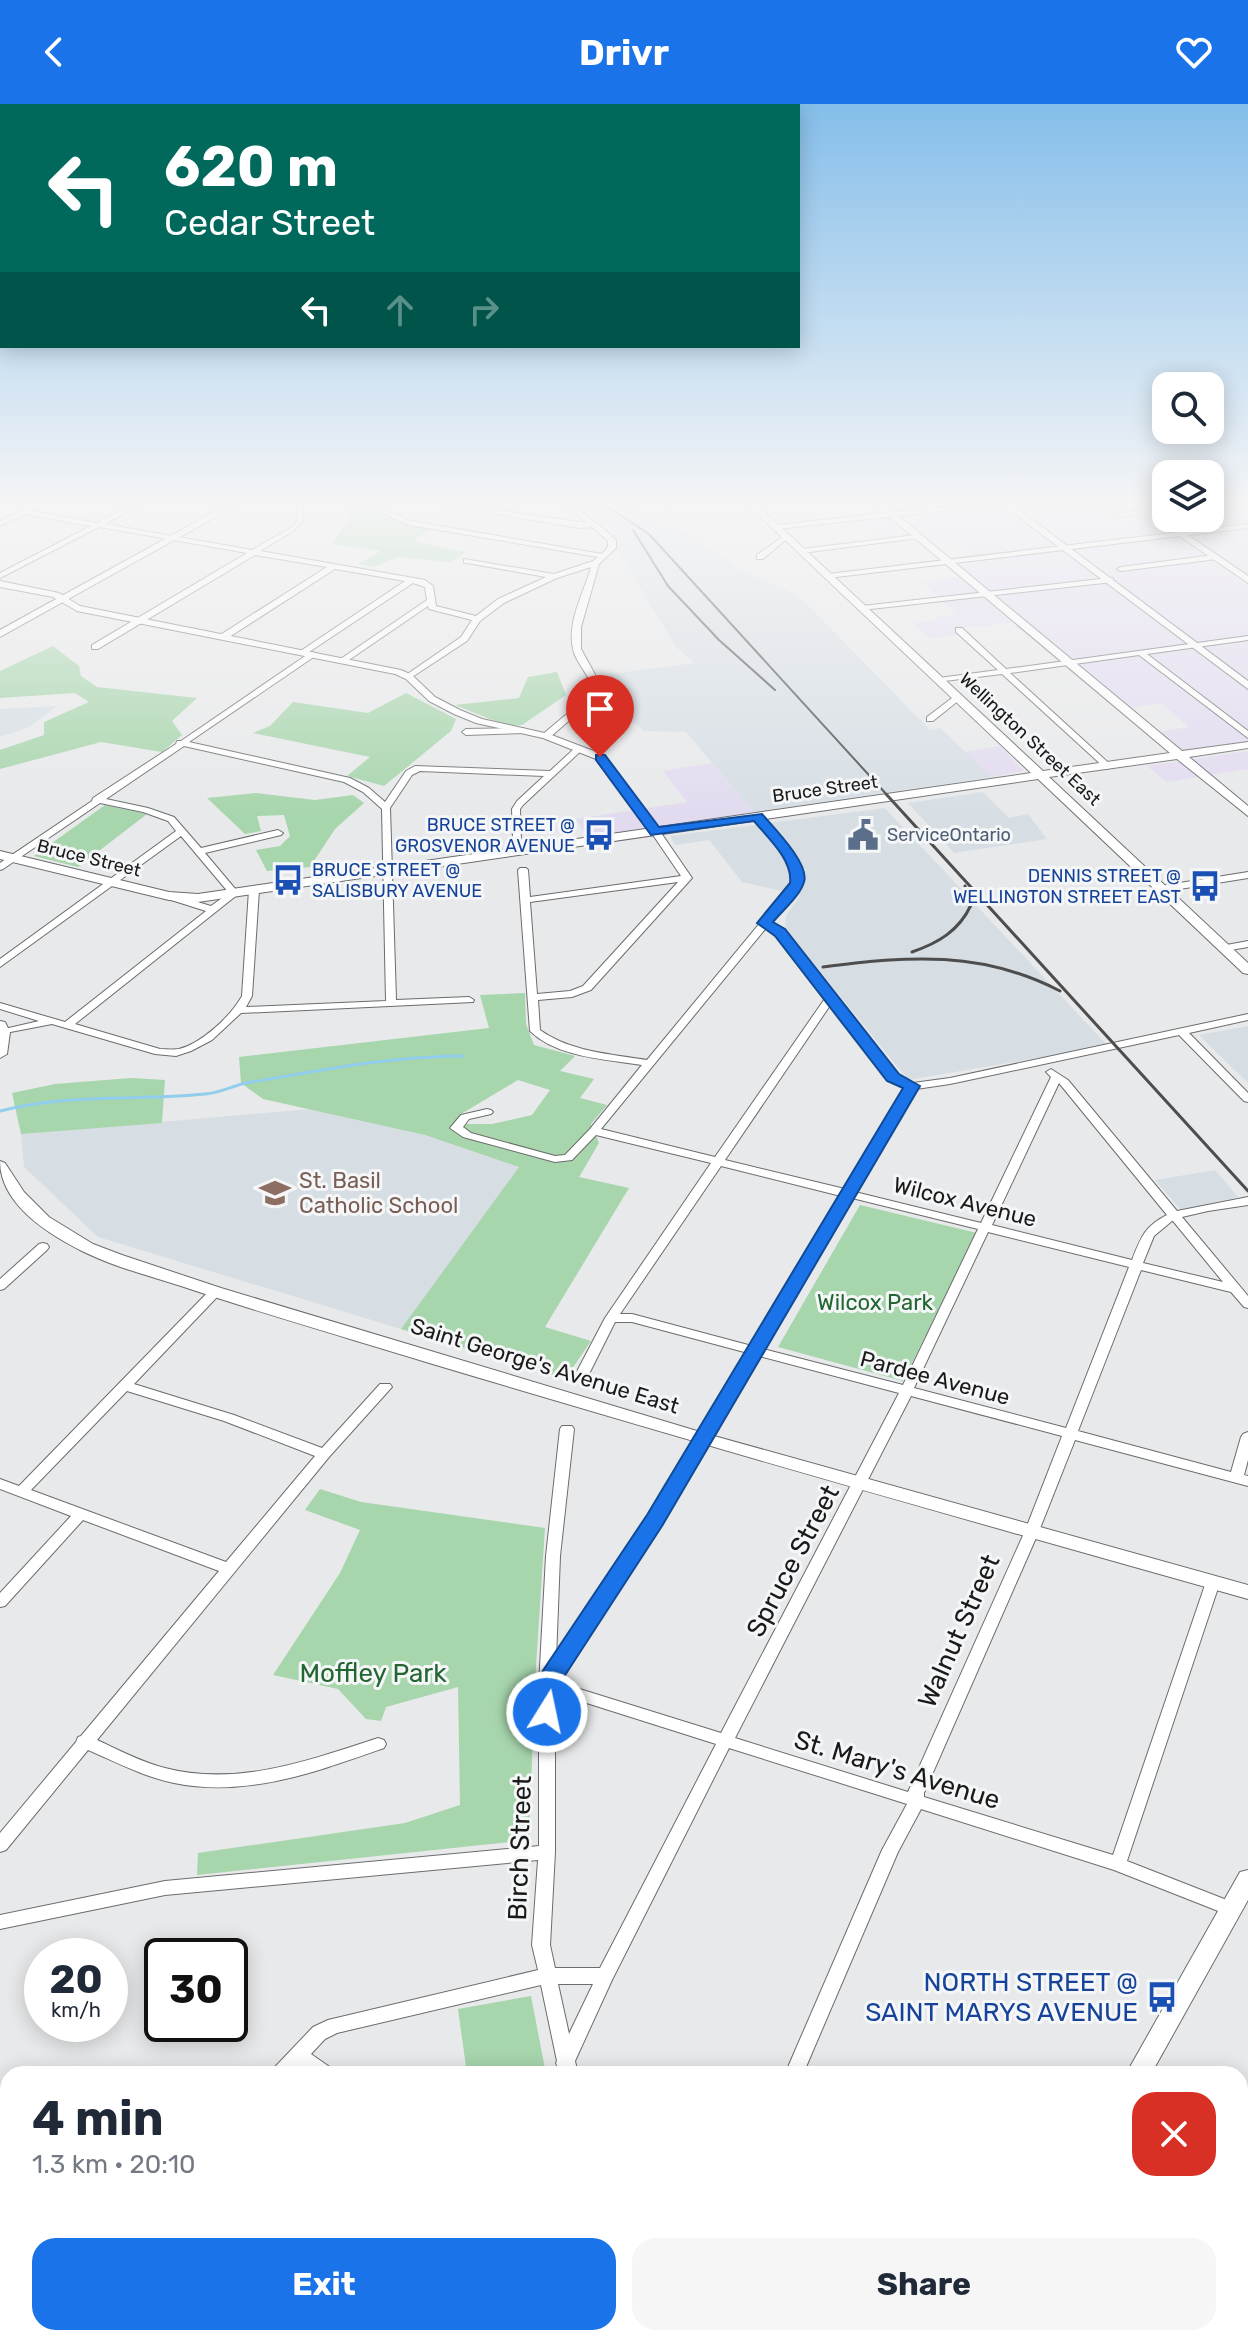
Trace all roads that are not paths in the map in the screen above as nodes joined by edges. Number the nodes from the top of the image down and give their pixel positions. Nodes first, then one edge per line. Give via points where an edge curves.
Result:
1 (48, 608) edge
2 (76, 608) edge
3 (164, 608) edge
4 (269, 608) edge
5 (373, 608) edge
6 (421, 608) edge
7 (437, 608) edge
8 (492, 608) edge
9 (583, 608) edge
10 (862, 608) edge
11 (1003, 608) edge
12 (1146, 608) edge
13 (477, 619) junction
14 (142, 621) junction
15 (959, 630) dead end
16 (0, 634) edge
17 (223, 637) junction
18 (1248, 638) edge
19 (1195, 645) junction
20 (95, 647) dead end
21 (309, 653) junction
22 (1141, 653) junction
23 (343, 660) junction
24 (1067, 662) junction
25 (1002, 671) junction
26 (409, 677) junction
27 (939, 680) junction
28 (1248, 686) edge
29 (959, 697) junction
30 (930, 719) dead end
31 (522, 731) junction
32 (466, 732) dead end
33 (1248, 735) edge
34 (546, 736) junction
35 (180, 743) junction
36 (1248, 745) edge
37 (579, 749) junction
38 (1178, 756) junction
39 (1109, 767) junction
40 (551, 774) junction
41 (1043, 777) junction
42 (1011, 782) junction
43 (1058, 791) junction
44 (96, 800) junction
45 (386, 808) junction
46 (1248, 812) edge
47 (758, 817) junction
48 (182, 831) junction
49 (656, 832) junction
50 (278, 833) dead end
51 (518, 839) dead end
52 (199, 851) junction
53 (7, 856) edge
54 (0, 867) edge
55 (523, 870) dead end
56 (389, 871) junction
57 (1248, 875) edge
58 (687, 878) junction
59 (111, 882) junction
60 (1161, 889) junction
61 (254, 890) junction
62 (234, 893) junction
63 (169, 896) junction
64 (526, 900) junction
65 (214, 910) junction
66 (764, 923) junction
67 (1248, 944) edge
68 (1225, 948) junction
69 (0, 964) edge
70 (1248, 970) edge
71 (534, 997) junction
72 (831, 997) junction
73 (469, 1000) dead end
74 (391, 1004) junction
75 (0, 1006) edge
76 (242, 1010) junction
77 (1248, 1017) edge
78 (56, 1021) junction
79 (69, 1024) junction
80 (2, 1029) edge
81 (1181, 1031) junction
82 (0, 1054) edge
83 (648, 1063) junction
84 (1044, 1063) junction
85 (1056, 1078) junction
86 (912, 1086) junction
87 (1248, 1099) edge
88 (487, 1112) dead end
89 (594, 1131) junction
90 (716, 1163) junction
91 (0, 1166) edge
92 (848, 1194) junction
93 (1248, 1201) edge
94 (1174, 1215) junction
95 (986, 1228) junction
96 (43, 1247) dead end
97 (1138, 1264) junction
98 (0, 1286) edge
99 (1235, 1289) junction
100 (215, 1292) junction
101 (1248, 1304) edge
102 (611, 1318) junction
103 (758, 1350) junction
104 (581, 1377) dead end
105 (123, 1385) junction
106 (385, 1387) dead end
107 (906, 1392) junction
108 (567, 1429) dead end
109 (1071, 1435) junction
110 (1248, 1437) edge
111 (702, 1439) junction
112 (324, 1454) junction
113 (1242, 1480) edge
114 (861, 1483) junction
115 (0, 1484) edge
116 (21, 1492) junction
117 (82, 1513) junction
118 (1032, 1531) junction
119 (229, 1569) junction
120 (1213, 1582) junction
121 (1248, 1592) edge
122 (0, 1602) edge
123 (547, 1685) junction
124 (84, 1741) junction
125 (725, 1741) junction
126 (378, 1744) dead end
127 (916, 1802) junction
128 (0, 1845) edge
129 (547, 1852) junction
130 (1118, 1864) junction
131 (1248, 1879) edge
132 (1231, 1909) junction
133 (0, 1922) edge
134 (545, 1976) junction
135 (605, 1976) junction
136 (298, 2056) junction
137 (288, 2066) edge
138 (313, 2066) edge
139 (567, 2066) edge
140 (568, 2066) edge
141 (797, 2066) edge
142 (1143, 2066) edge

1 - 16 main road
2 - 14 street
3 - 14 street
4 - 17 street
5 - 21 street
6 - 23 street
7 - 13 street
8 - 13 street
9 - 34 street via 576,631 578,653 597,683 597,693
10 - 27 main road, Wellington Street East
11 - 24 main road
12 - 19 main road
13 - 26 street via 464,639
14 - 17 street
14 - 20 street
15 - 25 street
17 - 21 street
18 - 19 street
19 - 22 street
19 - 28 main road
21 - 23 street
21 - 35 street
22 - 24 street
22 - 33 street
23 - 26 street
24 - 25 street
24 - 38 main road
25 - 27 street
25 - 39 street
26 - 31 street via 432,699 457,712
27 - 29 main road, Wellington Street East
29 - 30 street
29 - 41 main road, Wellington Street East
31 - 32 street
31 - 34 street
34 - 37 street
35 - 44 street
35 - 45 street via 347,780
36 - 38 main road, Bruce Street
37 - 40 street
37 - 49 street via 608,765
38 - 39 main road, Bruce Street
38 - 46 main road
39 - 41 main road, Bruce Street
40 - 45 street via 418,768
40 - 51 street via 516,809
41 - 42 main road, Bruce Street
41 - 43 main road, Wellington Street East
42 - 43 main road
42 - 47 main road, Bruce Street
43 - 60 main road, Wellington Street East
44 - 48 street via 171,819
44 - 53 street
45 - 56 street
47 - 49 main road, Bruce Street
47 - 66 street via 792,859 798,875 797,884
48 - 52 street
48 - 59 street
49 - 56 main road, Bruce Street
49 - 58 street
50 - 52 street
52 - 62 street
53 - 54 street
53 - 59 main road, Bruce Street
55 - 64 street
56 - 61 main road, Bruce Street
56 - 74 street
57 - 60 street
58 - 64 street
58 - 71 street via 587,988
59 - 63 main road, Bruce Street
59 - 69 street
60 - 68 main road, Wellington Street East
61 - 62 main road, Bruce Street
61 - 76 street
62 - 63 main road, Bruce Street
62 - 65 street
63 - 65 street, Bruce Street
64 - 71 street
65 - 79 street
66 - 72 street via 780,932
66 - 83 street
67 - 68 street
68 - 70 main road, Wellington Street East
71 - 83 street via 535,1031 543,1039
72 - 86 street via 893,1077
72 - 90 street
73 - 74 street
74 - 76 street
75 - 78 street
76 - 79 street via 177,1053
77 - 81 street
78 - 79 street
78 - 80 street
80 - 82 main road
81 - 84 street
81 - 87 street
83 - 89 street
84 - 85 street
84 - 86 street
85 - 94 street
85 - 95 street, Spruce Street
86 - 92 street
88 - 89 street via 465,1117 456,1128 555,1159 568,1158
89 - 90 street, Wilcox Avenue
90 - 92 street, Wilcox Avenue
90 - 102 street
91 - 100 main road, Saint George's Avenue East via 18,1195 64,1234 116,1259
92 - 95 street, Wilcox Avenue
92 - 103 street
93 - 94 street
94 - 97 street, Walnut Street via 1155,1225
94 - 99 street
95 - 97 street, Wilcox Avenue
95 - 107 street, Spruce Street
96 - 98 street
97 - 99 street, Wilcox Avenue
97 - 109 street, Walnut Street
99 - 101 street
100 - 105 street
100 - 111 main road, Saint George's Avenue East
102 - 103 street, Pardee Avenue via 632,1318
102 - 104 street
103 - 107 street, Pardee Avenue
103 - 111 street
105 - 112 street
105 - 116 street
106 - 112 street
107 - 109 street, Pardee Avenue
107 - 114 street, Spruce Street
108 - 123 street, Birch Street via 553,1556
109 - 113 street, Pardee Avenue
109 - 118 street, Walnut Street
110 - 113 street
111 - 114 main road, Saint George's Avenue East
111 - 123 street
112 - 119 street
114 - 118 main road, Saint George's Avenue East
114 - 125 street, Spruce Street
115 - 116 street
116 - 117 street
117 - 119 street
117 - 122 street
118 - 120 main road, Saint George's Avenue East
118 - 127 street, Walnut Street
119 - 124 street
120 - 121 main road, Saint George's Avenue East
120 - 130 street
123 - 125 street, St. Mary's Avenue
123 - 129 street, Birch Street
124 - 126 street via 171,1777 214,1784 307,1769
124 - 128 street
125 - 127 street, St. Mary's Avenue
125 - 135 street, Spruce Street
127 - 130 street, St. Mary's Avenue
127 - 141 street, Walnut Street via 890,1850
129 - 133 street via 165,1888
129 - 134 street, Birch Street via 541,1945
130 - 132 street, St. Mary's Avenue
131 - 132 main road
132 - 142 main road
134 - 135 street
134 - 136 street via 334,2026 319,2033
134 - 139 street, Birch Street
135 - 140 street, Spruce Street
136 - 137 street
136 - 138 street

